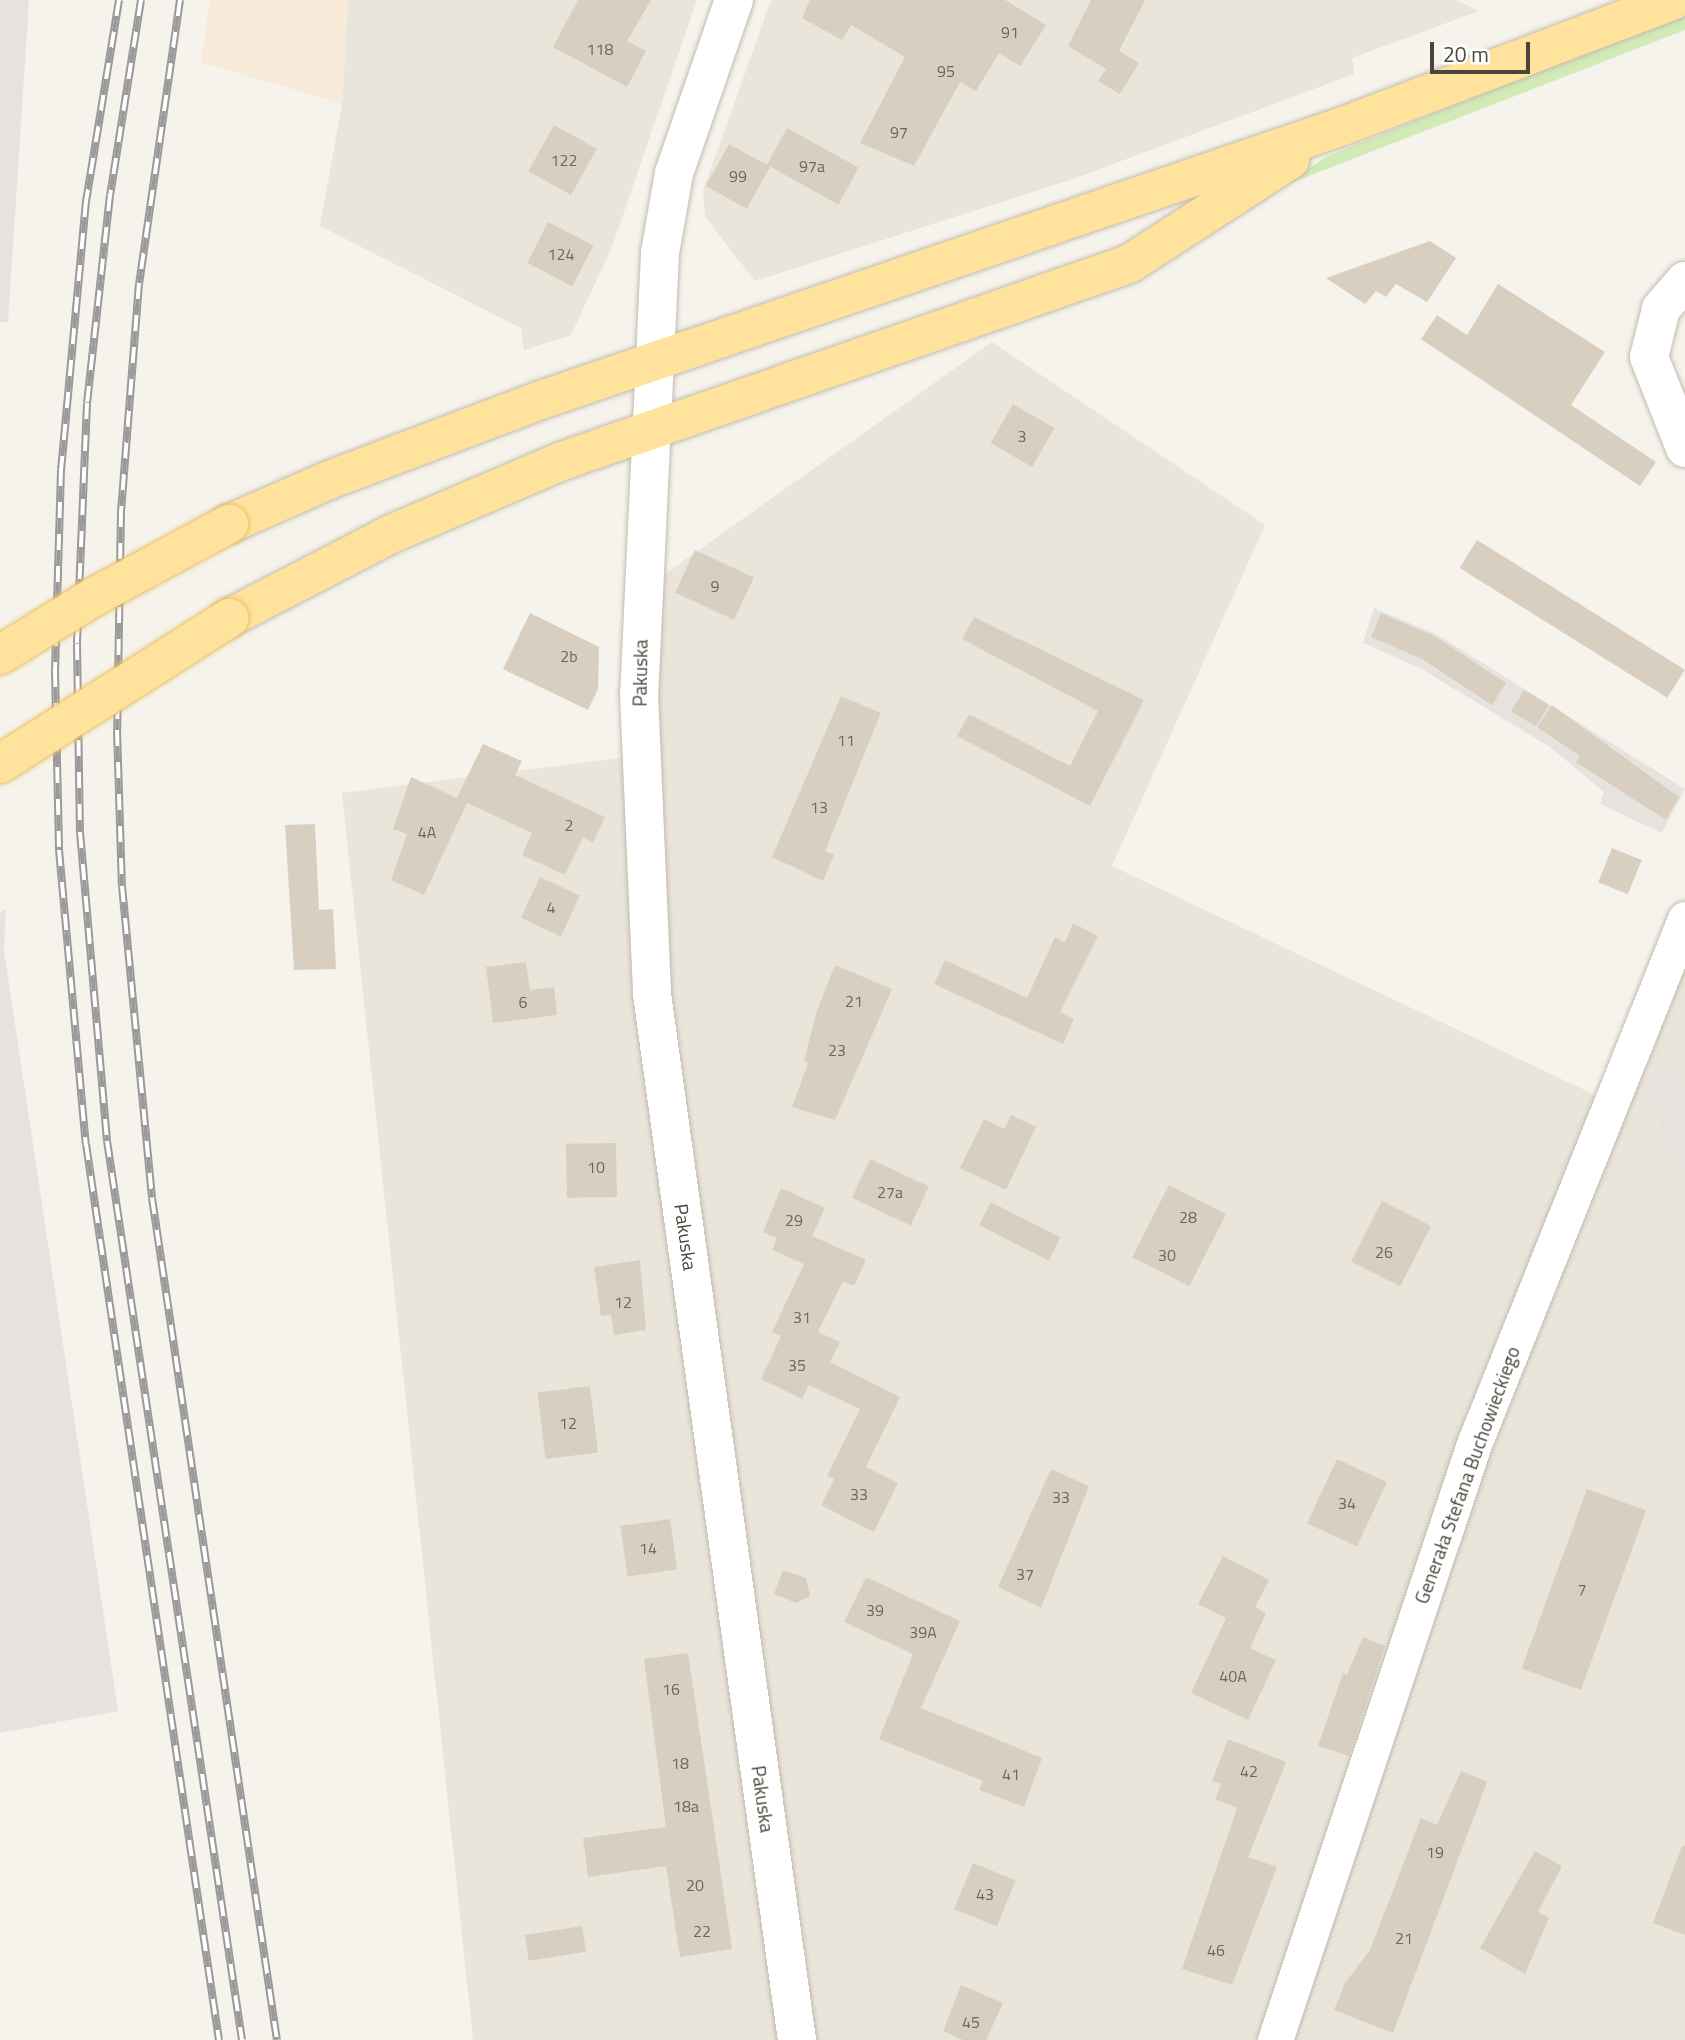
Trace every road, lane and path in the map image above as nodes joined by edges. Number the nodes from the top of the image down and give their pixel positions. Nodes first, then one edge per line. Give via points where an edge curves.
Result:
1 (734, 0) edge
2 (1674, 0) edge
3 (1343, 125) junction
4 (1685, 281) edge
5 (653, 364) junction
6 (649, 430) junction
7 (1685, 448) edge
8 (0, 655) edge
9 (0, 765) edge
10 (1685, 919) edge
11 (797, 2040) edge
12 (1275, 2040) edge

1 - 5 street, Pakuska via 667,201
2 - 3 main road
3 - 5 main road
3 - 6 main road via 1129,264
4 - 7 street via 1661,309 1649,357
5 - 6 street, Pakuska
5 - 8 main road, bridge via 329,480 229,524 92,598
6 - 9 main road, bridge via 391,534 229,618
6 - 11 street, Pakuska via 639,694 652,994
10 - 12 street, Generała Stefana Buchowieckiego via 1474,1444

